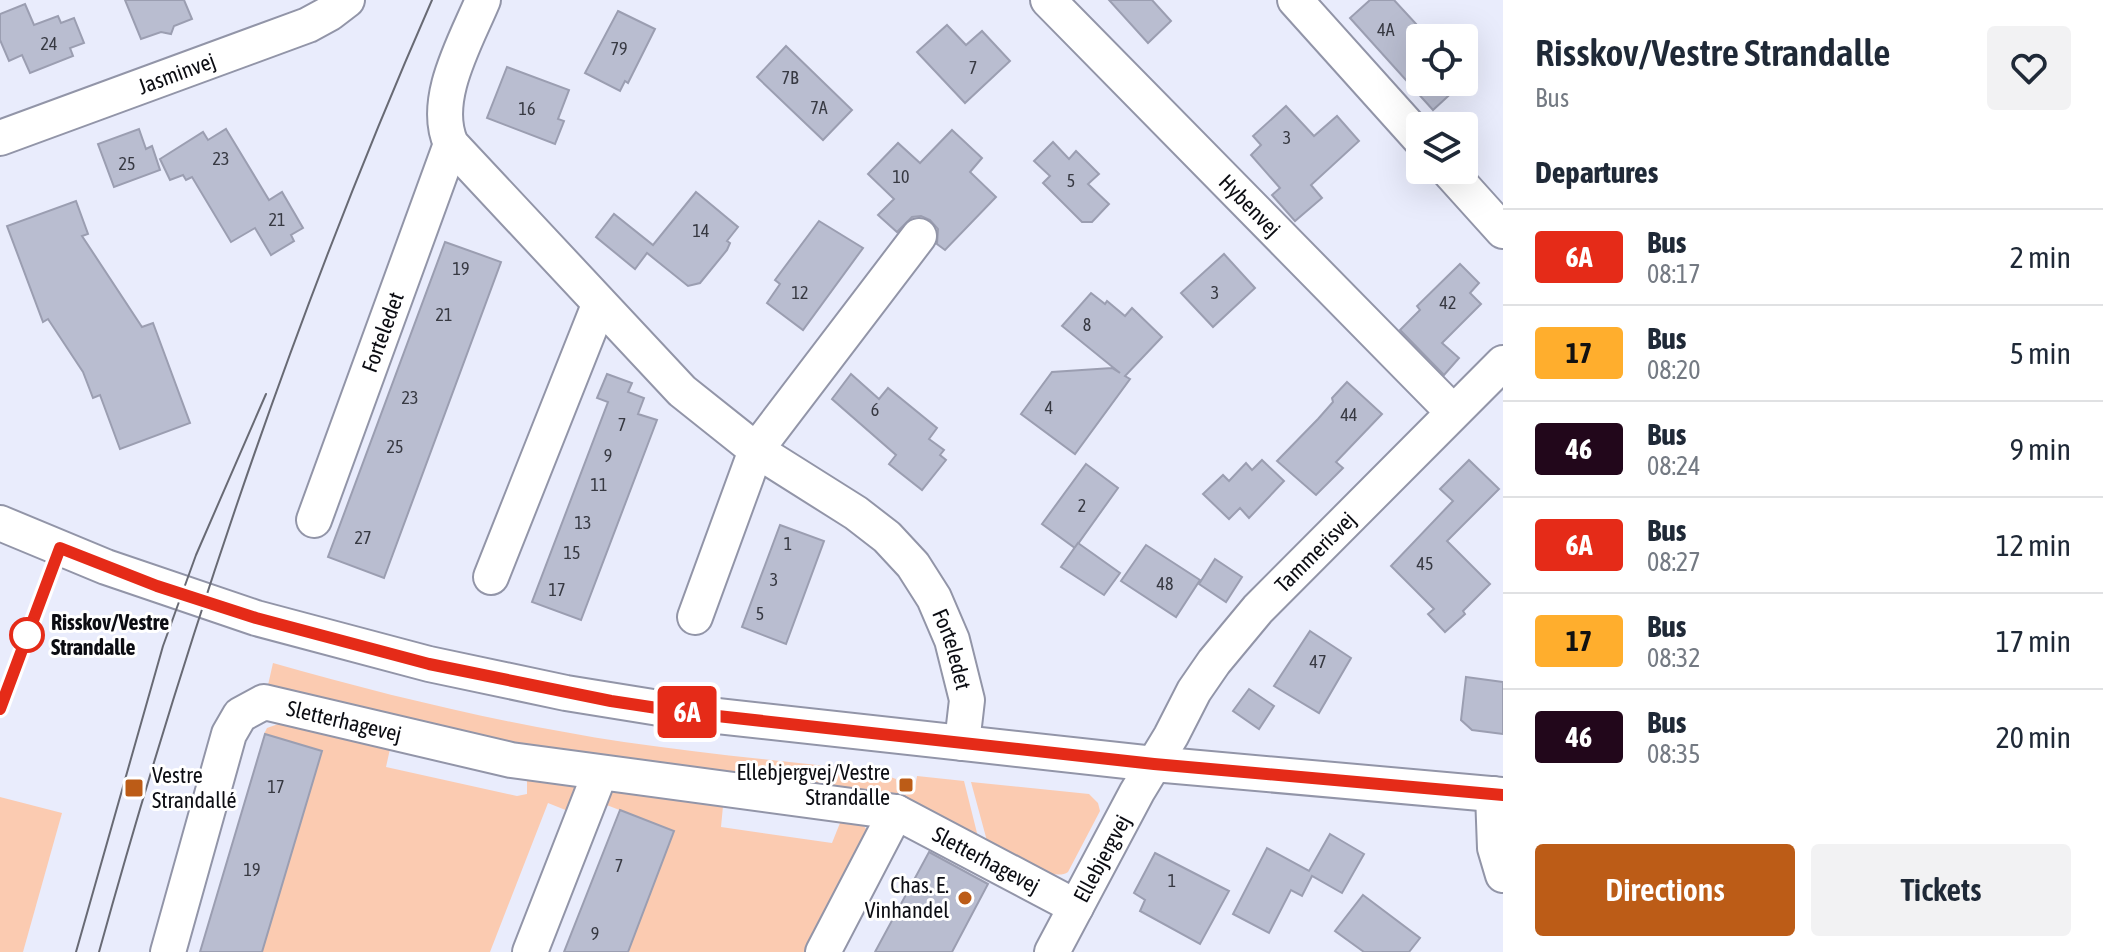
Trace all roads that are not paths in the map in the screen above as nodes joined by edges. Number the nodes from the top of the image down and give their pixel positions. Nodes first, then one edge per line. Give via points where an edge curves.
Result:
1 (347, 0) edge
2 (483, 0) edge
3 (1048, 0) edge
4 (1295, 0) edge
5 (1406, 123) edge
6 (0, 138) edge
7 (451, 144) junction
8 (1461, 184) edge
9 (1503, 231) edge
10 (919, 236) dead end
11 (599, 305) junction
12 (1503, 363) edge
13 (1453, 412) junction
14 (756, 450) junction
15 (314, 520) dead end
16 (0, 523) edge
17 (491, 577) dead end
18 (695, 617) dead end
19 (962, 743) junction
20 (1154, 764) junction
21 (600, 773) junction
22 (1498, 794) edge
23 (896, 812) junction
24 (1503, 875) edge
25 (1076, 907) junction
26 (168, 952) edge
27 (530, 952) edge
28 (823, 952) edge
29 (1052, 952) edge

1 - 6 street, Jasminvej via 308,25
2 - 7 street via 443,108
3 - 13 street, Hybenvej
4 - 5 street
7 - 11 street, Forteledet
7 - 15 street, Forteledet
8 - 9 street
10 - 14 street
11 - 14 street, Forteledet via 682,391
11 - 17 street
12 - 13 street, Tammerisvej
13 - 20 street, Tammerisvej via 1258,609 1194,691
14 - 18 street
14 - 19 street, Forteledet via 856,513 913,565 952,640 967,700
16 - 19 street via 204,602 429,664 634,705
19 - 20 street
20 - 22 street
20 - 25 street, Ellebjergvej
21 - 23 street, Sletterhagevej
21 - 26 street, Sletterhagevej via 511,760 264,702 240,715 229,734
21 - 27 street
22 - 24 street via 1495,848
23 - 25 street, Sletterhagevej
23 - 28 street
25 - 29 street, Ellebjergvej

